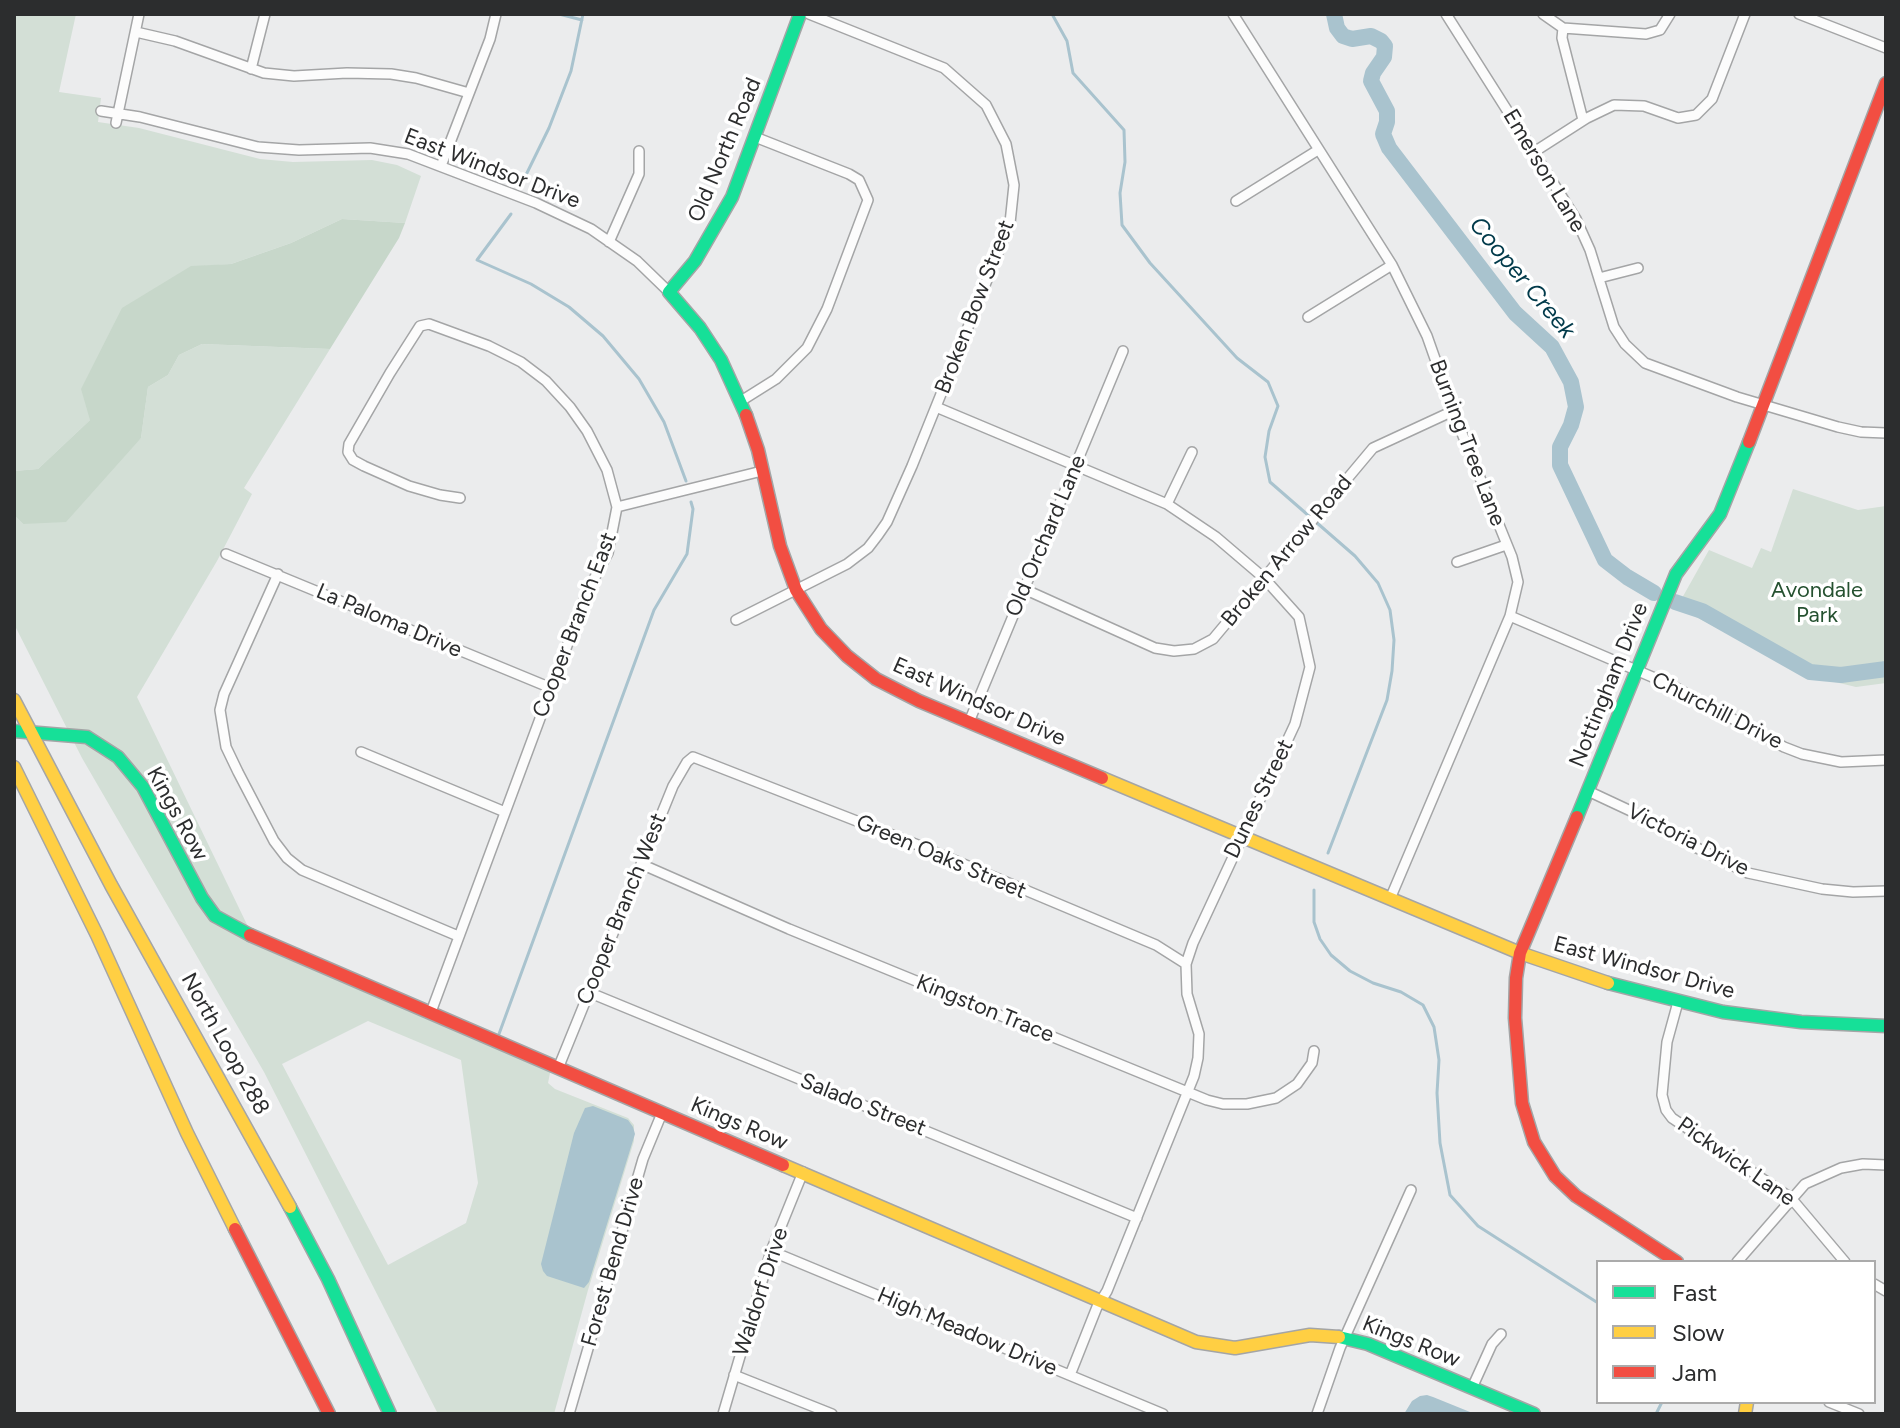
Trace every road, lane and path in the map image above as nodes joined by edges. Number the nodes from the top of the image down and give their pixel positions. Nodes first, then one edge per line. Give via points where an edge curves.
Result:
1 (139, 14) edge
2 (265, 14) edge
3 (496, 14) edge
4 (800, 14) edge
5 (809, 14) edge
6 (1233, 14) edge
7 (1446, 14) edge
8 (1543, 14) edge
9 (1670, 14) edge
10 (1745, 14) edge
11 (1799, 14) edge
12 (1563, 28) junction
13 (136, 32) junction
14 (1886, 48) edge
15 (251, 69) junction
16 (1886, 83) edge
17 (469, 93) junction
18 (101, 111) dead end
19 (118, 112) junction
20 (1583, 120) junction
21 (116, 123) dead end
22 (755, 137) junction
23 (1318, 150) junction
24 (639, 151) dead end
25 (1534, 152) junction
26 (441, 166) junction
27 (1236, 201) dead end
28 (609, 242) junction
29 (1392, 265) junction
30 (1638, 268) dead end
31 (1599, 278) junction
32 (669, 292) junction
33 (1308, 317) dead end
34 (1123, 351) dead end
35 (741, 401) junction
36 (1763, 405) junction
37 (936, 407) junction
38 (1453, 411) junction
39 (1886, 433) edge
40 (1192, 452) dead end
41 (1076, 465) junction
42 (762, 471) junction
43 (460, 498) dead end
44 (1167, 504) junction
45 (617, 507) junction
46 (1506, 545) junction
47 (226, 554) dead end
48 (1457, 562) dead end
49 (278, 574) junction
50 (1264, 578) junction
51 (1024, 589) junction
52 (796, 590) junction
53 (1510, 616) junction
54 (736, 620) dead end
55 (1638, 671) junction
56 (551, 688) junction
57 (14, 700) edge
58 (969, 722) junction
59 (14, 731) edge
60 (30, 731) junction
61 (361, 752) dead end
62 (693, 757) joint
63 (1886, 760) edge
64 (14, 767) edge
65 (1588, 791) junction
66 (505, 812) junction
67 (1243, 837) junction
68 (641, 864) junction
69 (1886, 891) edge
70 (1390, 899) junction
71 (458, 936) junction
72 (1520, 953) junction
73 (1186, 964) junction
74 (588, 992) junction
75 (1678, 1002) junction
76 (431, 1012) junction
77 (1886, 1026) edge
78 (1314, 1051) dead end
79 (559, 1066) junction
80 (1188, 1093) junction
81 (662, 1113) junction
82 (1886, 1165) edge
83 (803, 1172) junction
84 (1411, 1190) dead end
85 (1791, 1198) junction
86 (1137, 1218) junction
87 (771, 1251) junction
88 (1674, 1260) edge
89 (1739, 1260) edge
90 (1843, 1260) edge
91 (1102, 1300) junction
92 (1501, 1334) dead end
93 (1346, 1337) junction
94 (734, 1375) junction
95 (1070, 1375) junction
96 (1472, 1388) junction
97 (1834, 1404) edge
98 (329, 1414) edge
99 (390, 1414) edge
100 (569, 1414) edge
101 (723, 1414) edge
102 (832, 1414) edge
103 (1163, 1414) edge
104 (1317, 1414) edge
105 (1534, 1414) edge
106 (1859, 1414) edge

1 - 13 street
2 - 15 street
3 - 17 street
4 - 22 main road, Old North Road
5 - 37 street, Broken Bow Street via 944,68 986,105 1006,144 1014,185 1010,223
6 - 23 street, Burning Tree Lane
7 - 25 street, Emerson Lane
8 - 12 street
9 - 12 street via 1660,30 1646,34
10 - 20 street via 1712,99 1696,115 1678,118 1625,104
11 - 14 street
12 - 20 street
13 - 15 street
13 - 19 street
15 - 17 street via 294,76 391,74
16 - 36 main road, Nottingham Drive
17 - 26 street
18 - 19 street, East Windsor Drive
19 - 21 street
19 - 26 street, East Windsor Drive via 258,147 384,149
20 - 25 street
22 - 32 main road, Old North Road via 717,226
22 - 35 street via 849,174 859,180 868,200 807,348 776,379
23 - 27 street
23 - 29 street, Burning Tree Lane
24 - 28 street via 639,174
25 - 31 street, Emerson Lane via 1576,219
26 - 28 street, East Windsor Drive via 558,212
28 - 32 street, East Windsor Drive
29 - 33 street
29 - 38 street, Burning Tree Lane via 1427,336
30 - 31 street
31 - 36 street, Emerson Lane via 1614,327 1645,363
32 - 35 main road, East Windsor Drive via 707,339
34 - 41 street, Old Orchard Lane
35 - 42 main road, East Windsor Drive
36 - 39 street, Emerson Lane via 1838,427
36 - 55 main road, Nottingham Drive via 1720,514 1676,574
37 - 41 street, Dunes Street
37 - 52 street, Broken Bow Street via 878,535 847,564
38 - 46 street, Burning Tree Lane
38 - 50 street, Broken Arrow Road via 1373,448
40 - 44 street
41 - 44 street, Dunes Street
41 - 51 street, Old Orchard Lane
42 - 45 street
42 - 52 main road, East Windsor Drive
43 - 45 street, Cooper Branch East via 420,490 364,466 348,452 420,326 429,324 489,346 546,381 587,431 607,470
44 - 50 street, Dunes Street
45 - 56 street, Cooper Branch East via 608,553 587,592
46 - 48 street
46 - 53 street, Burning Tree Lane via 1518,582
47 - 49 street, La Paloma Drive
49 - 56 street, La Paloma Drive
49 - 71 street via 220,710 221,733 232,760 274,841 302,870
50 - 51 street, Broken Arrow Road via 1213,639 1174,651 1155,648
50 - 67 street, Dunes Street via 1299,617 1310,667 1295,724
51 - 58 street, Old Orchard Lane
52 - 54 street, Broken Bow Street
52 - 58 main road, East Windsor Drive via 821,629 870,675
53 - 55 street, Churchill Drive
53 - 70 street, Burning Tree Lane
55 - 63 street, Churchill Drive via 1698,697 1784,747 1841,762
55 - 65 main road, Nottingham Drive
56 - 66 street, Cooper Branch East
57 - 60 main road, North Loop 288
58 - 67 main road, East Windsor Drive
59 - 60 main road, Kings Row
60 - 76 main road, Kings Row via 87,737 127,765 191,881 223,921
60 - 99 main road, North Loop 288 via 271,1169
61 - 66 street
62 - 68 street, Cooper Branch West via 673,786
62 - 73 street, Green Oaks Street via 918,845 1156,945
64 - 98 main road via 187,1133
65 - 69 street, Victoria Drive via 1748,873 1822,889
65 - 72 main road, Nottingham Drive
66 - 71 street, Cooper Branch East
67 - 70 main road, East Windsor Drive
67 - 73 street, Dunes Street
68 - 74 street, Cooper Branch West
68 - 80 street, Kingston Trace
70 - 72 main road, East Windsor Drive
71 - 76 street, Cooper Branch East
72 - 75 main road, East Windsor Drive via 1587,978
72 - 88 main road, Nottingham Drive via 1515,1018 1522,1103 1534,1142 1555,1176 1576,1196
73 - 80 street, Dunes Street via 1187,994 1199,1034
74 - 79 street, Cooper Branch West
74 - 86 street, Salado Street
75 - 77 main road, East Windsor Drive via 1801,1022
75 - 85 street, Pickwick Lane via 1667,1042 1662,1095 1666,1110
76 - 79 main road, Kings Row
78 - 80 street, Kingston Trace via 1297,1084 1276,1098 1223,1104
79 - 81 main road, Kings Row
80 - 86 street, Dunes Street
81 - 83 main road, Kings Row
81 - 100 street, Forest Bend Drive via 634,1186
82 - 85 street via 1841,1168 1805,1184
83 - 87 street, Waldorf Drive
83 - 91 main road, Kings Row
84 - 93 street
85 - 89 street
85 - 90 street, Pickwick Lane
86 - 91 street, Dunes Street
87 - 94 street, Waldorf Drive
87 - 95 street, High Meadow Drive
91 - 93 main road, Kings Row via 1214,1346 1245,1348 1310,1335
91 - 95 street, Dunes Street
92 - 96 street
93 - 96 main road, Kings Row
93 - 104 street
94 - 101 street, Waldorf Drive
94 - 102 street
95 - 103 street, High Meadow Drive
96 - 105 main road, Kings Row
97 - 106 street

